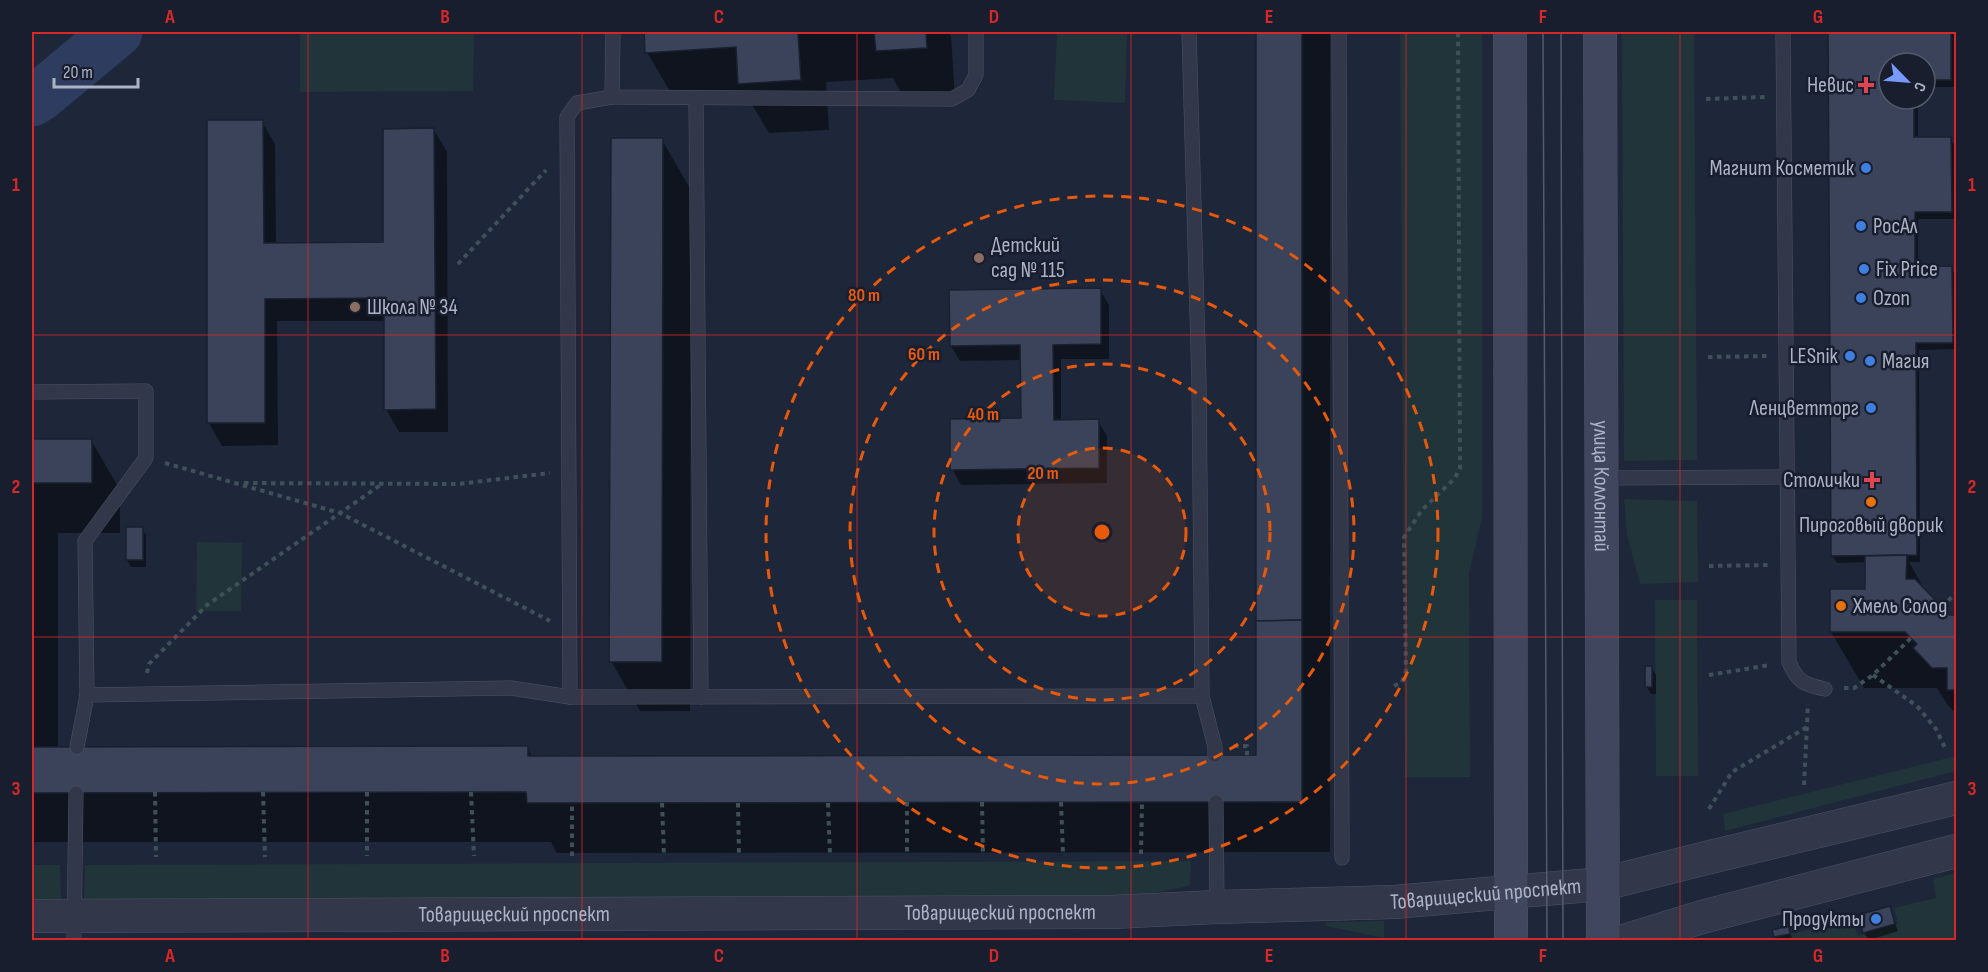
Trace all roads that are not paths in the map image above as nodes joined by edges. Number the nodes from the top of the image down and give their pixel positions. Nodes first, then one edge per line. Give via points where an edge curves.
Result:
1 (613, 32) edge
2 (976, 32) edge
3 (1189, 32) edge
4 (1339, 32) edge
5 (1510, 32) edge
6 (1600, 32) edge
7 (1783, 32) edge
8 (612, 97) junction
9 (696, 99) junction
10 (32, 392) edge
11 (1787, 477) junction
12 (1601, 478) junction
13 (1826, 689) road end
14 (87, 695) junction
15 (1202, 696) junction
16 (570, 697) junction
17 (701, 697) junction
18 (77, 747) dead end
19 (1215, 755) dead end
20 (76, 793) dead end
21 (1956, 798) edge
22 (1216, 802) dead end
23 (1956, 851) edge
24 (1342, 858) dead end
25 (1603, 884) junction
26 (1510, 892) junction
27 (1217, 907) junction
28 (32, 916) edge
29 (74, 928) edge
30 (1511, 940) edge
31 (1604, 940) edge
32 (1627, 940) edge

1 - 8 lane
2 - 9 lane via 976,75 968,90 952,99
3 - 15 lane via 1199,382
4 - 24 lane
5 - 26 main road
6 - 12 main road, улица Коллонтай
7 - 11 lane
8 - 9 lane
8 - 16 lane via 577,103 567,117
9 - 17 lane
10 - 14 lane via 146,392 146,458 85,541
11 - 12 lane
11 - 13 lane via 1789,663 1794,676 1809,686
12 - 25 main road, улица Коллонтай
14 - 16 lane via 511,688
14 - 18 lane
15 - 17 lane
15 - 19 lane
16 - 17 lane
20 - 29 lane
21 - 25 street, Товарищеский проспект
22 - 27 lane
23 - 32 street
25 - 26 street, Товарищеский проспект
25 - 31 main road, улица Коллонтай
26 - 27 street, Товарищеский проспект via 1394,902
26 - 30 main road
27 - 29 street, Товарищеский проспект via 1112,912
28 - 29 street, Товарищеский проспект

